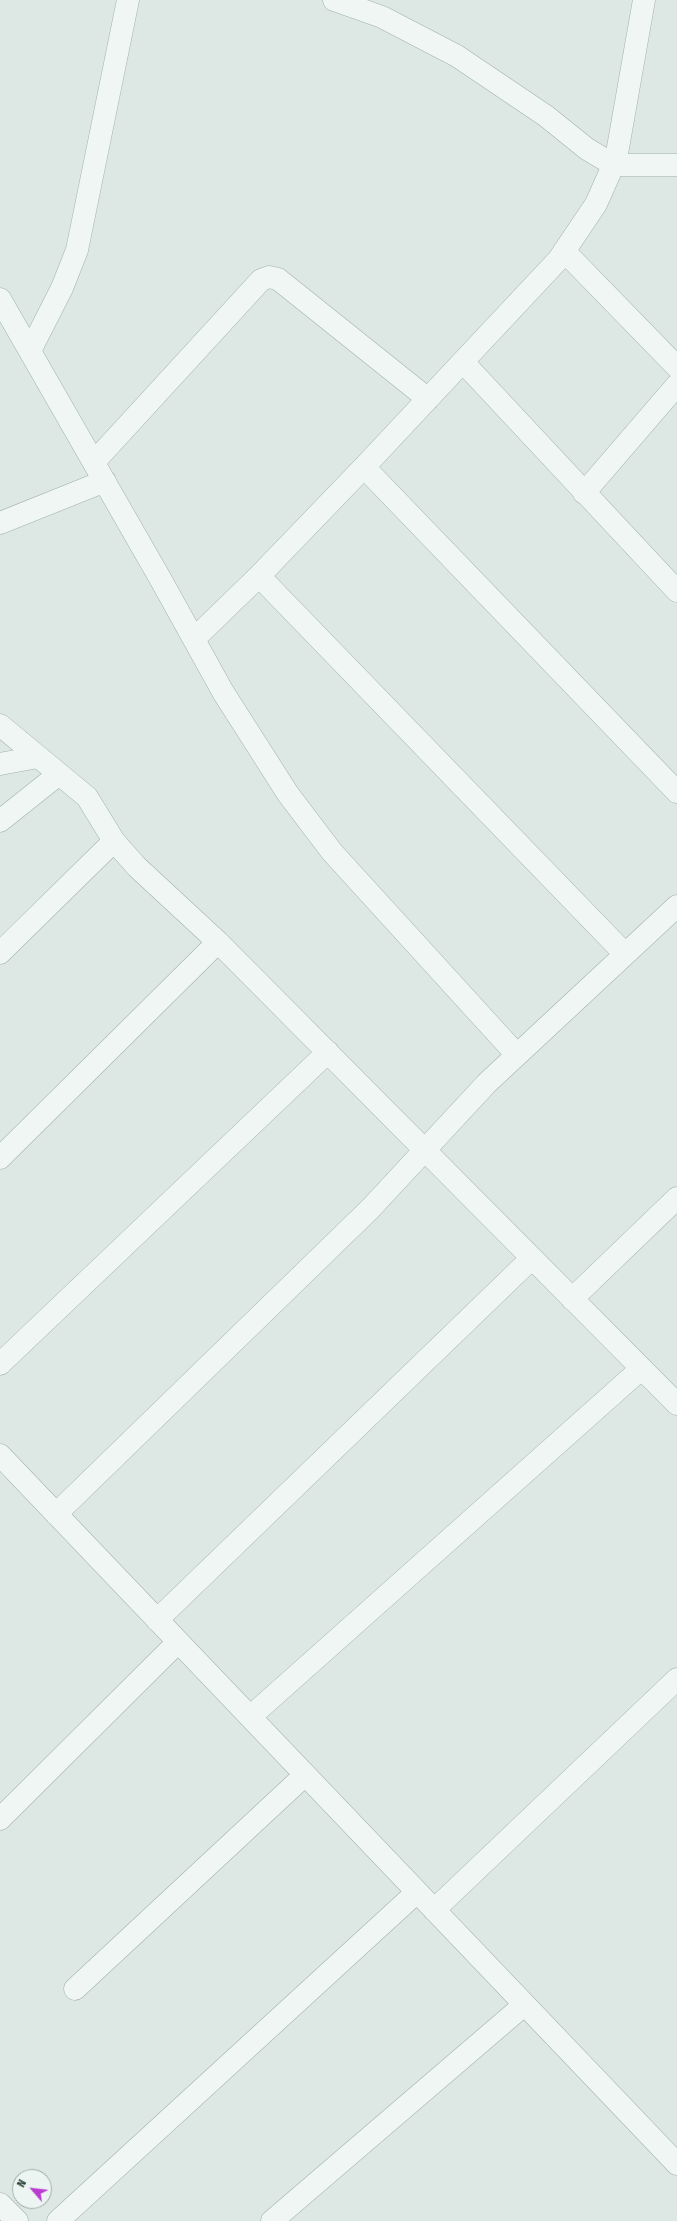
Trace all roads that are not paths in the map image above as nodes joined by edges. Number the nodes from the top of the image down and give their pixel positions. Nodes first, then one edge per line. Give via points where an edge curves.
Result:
1 (128, 0) edge
2 (334, 0) edge
3 (644, 0) edge
4 (614, 165) junction
5 (677, 165) edge
6 (564, 251) junction
7 (0, 299) edge
8 (30, 351) junction
9 (462, 362) junction
10 (677, 367) edge
11 (677, 385) edge
12 (428, 399) junction
13 (94, 462) junction
14 (364, 467) junction
15 (105, 481) junction
16 (584, 493) junction
17 (0, 523) edge
18 (259, 576) junction
19 (677, 592) edge
20 (194, 638) junction
21 (0, 724) edge
22 (38, 757) junction
23 (0, 764) edge
24 (59, 774) junction
25 (677, 792) edge
26 (0, 821) edge
27 (114, 841) junction
28 (677, 906) edge
29 (218, 942) junction
30 (0, 953) edge
31 (625, 954) junction
32 (328, 1052) junction
33 (517, 1055) junction
34 (426, 1150) junction
35 (0, 1158) edge
36 (677, 1198) edge
37 (532, 1258) junction
38 (572, 1299) junction
39 (0, 1364) edge
40 (641, 1369) junction
41 (677, 1404) edge
42 (0, 1457) edge
43 (56, 1514) junction
44 (157, 1620) junction
45 (178, 1642) junction
46 (677, 1679) edge
47 (250, 1717) junction
48 (305, 1775) junction
49 (0, 1819) edge
50 (417, 1892) junction
51 (434, 1910) junction
52 (75, 1989) dead end
53 (524, 2005) junction
54 (677, 2164) edge
55 (0, 2204) edge
56 (17, 2221) edge
57 (58, 2221) edge
58 (272, 2221) edge

1 - 8 street via 77,250 62,288
2 - 4 street via 382,17 457,56 546,116 587,149
3 - 4 street
4 - 5 street
4 - 6 street via 596,204
6 - 9 street
6 - 10 street
7 - 8 street
8 - 13 street
9 - 12 street
9 - 16 street
11 - 16 street
12 - 13 street via 278,279 269,277 261,280
12 - 14 street
13 - 15 street
14 - 18 street
14 - 25 street
15 - 17 street
15 - 20 street
16 - 19 street
18 - 20 street
18 - 31 street
20 - 33 street via 223,692 284,788 332,852
21 - 22 street
22 - 23 street
22 - 24 street
24 - 26 street
24 - 27 street via 87,796
27 - 29 street via 137,867
27 - 30 street
28 - 31 street
29 - 32 street
29 - 35 street
31 - 33 street
32 - 34 street
32 - 39 street
33 - 34 street via 487,1083
34 - 37 street
34 - 43 street via 370,1209
36 - 38 street
37 - 38 street
37 - 44 street
38 - 40 street
40 - 41 street
40 - 47 street
42 - 43 street
43 - 44 street
44 - 45 street
45 - 47 street
45 - 49 street
46 - 51 street
47 - 48 street
48 - 50 street
48 - 52 street
50 - 51 street
50 - 57 street
51 - 53 street
53 - 54 street
53 - 58 street
55 - 56 street

